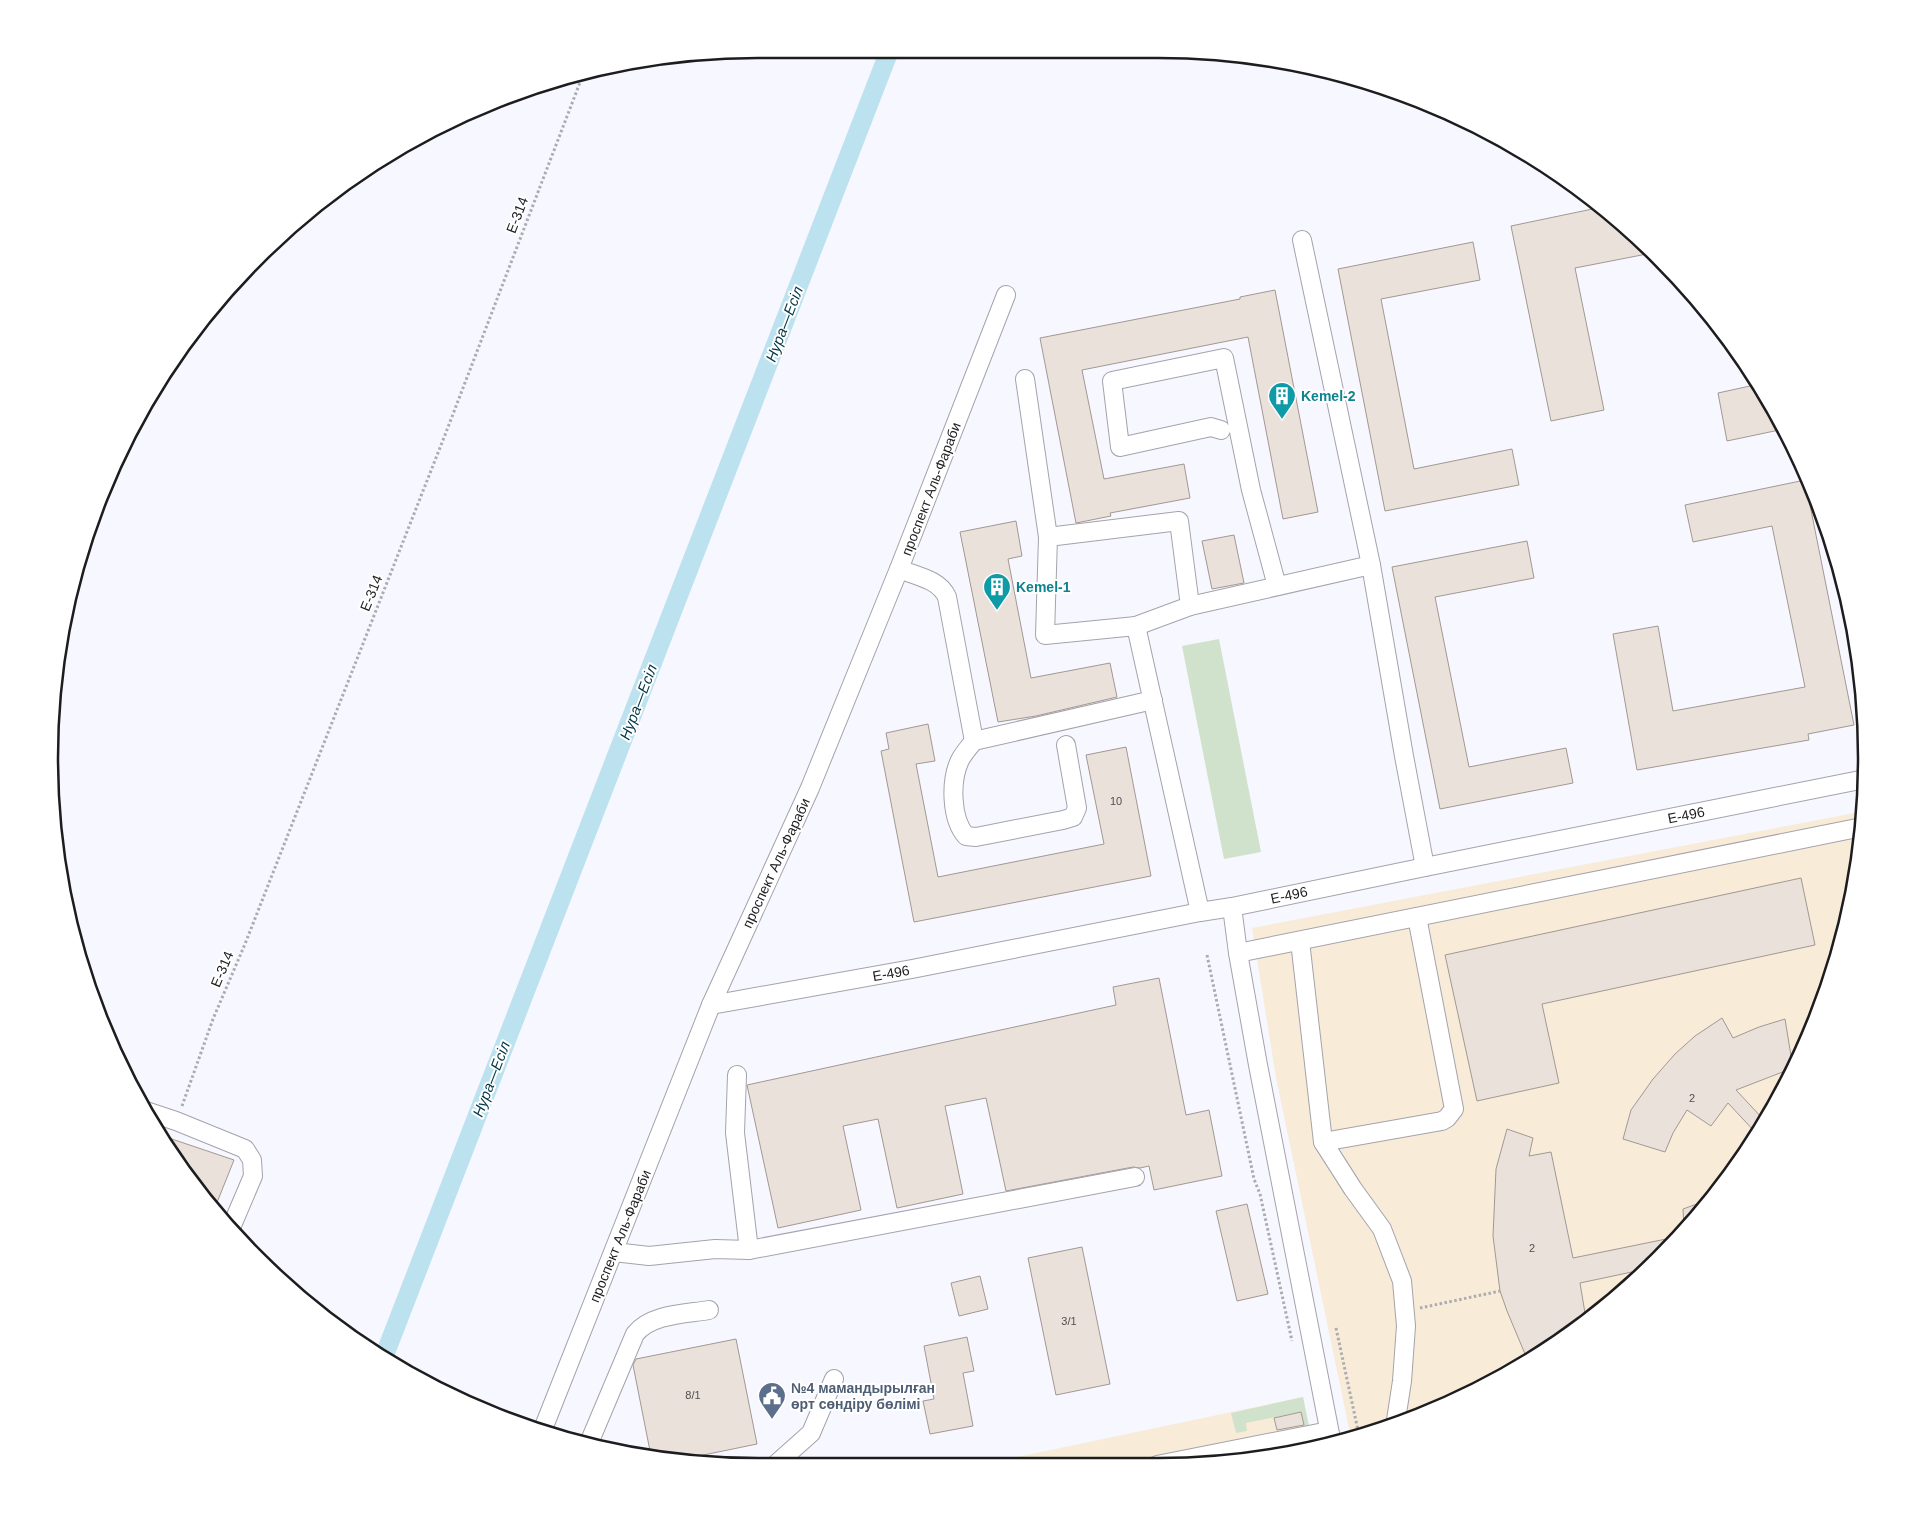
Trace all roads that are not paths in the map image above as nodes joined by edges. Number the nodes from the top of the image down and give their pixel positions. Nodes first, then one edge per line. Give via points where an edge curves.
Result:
1 (1302, 240) dead end
2 (1006, 295) dead end
3 (1025, 379) dead end
4 (1220, 430) dead end
5 (1048, 537) junction
6 (1372, 565) junction
7 (899, 569) junction
8 (1277, 586) junction
9 (1190, 606) junction
10 (1136, 626) junction
11 (1153, 700) junction
12 (974, 741) junction
13 (1066, 745) dead end
14 (1858, 780) edge
15 (1855, 828) edge
16 (1425, 866) junction
17 (1232, 908) junction
18 (1200, 912) junction
19 (1417, 917) junction
20 (1300, 941) junction
21 (1238, 952) junction
22 (711, 1005) junction
23 (737, 1075) dead end
24 (154, 1113) edge
25 (1323, 1142) junction
26 (1135, 1177) dead end
27 (233, 1222) edge
28 (749, 1250) junction
29 (614, 1252) junction
30 (709, 1310) dead end
31 (834, 1380) dead end
32 (1397, 1415) edge
33 (545, 1424) edge
34 (591, 1437) edge
35 (1330, 1437) edge
36 (1317, 1439) edge
37 (1223, 1454) edge
38 (783, 1458) edge

1 - 6 street
2 - 7 street, проспект Аль-Фараби
3 - 5 street
4 - 8 street via 1211,427 1120,447 1112,381 1224,358 1250,490
5 - 9 street via 1179,521
5 - 10 street via 1045,635
6 - 8 street
6 - 16 street
7 - 12 street via 937,584 947,597
7 - 22 street, проспект Аль-Фараби via 810,788
8 - 9 street
9 - 10 street
10 - 11 street
11 - 12 street
11 - 18 street
12 - 13 street via 960,761 952,792 961,830 966,836 976,837 1073,816 1077,808
14 - 16 street, E-496
15 - 19 street
16 - 17 street, E-496
17 - 18 street, E-496
17 - 21 street
18 - 22 street, E-496
19 - 20 street
19 - 25 street via 1454,1109 1442,1121
20 - 21 street
20 - 25 street
21 - 35 street
22 - 29 street, проспект Аль-Фараби
23 - 28 street via 735,1133
24 - 27 street via 245,1149 252,1160 252,1176
25 - 32 street via 1382,1229 1402,1281 1406,1326
26 - 28 street
28 - 29 street via 715,1249 649,1256
29 - 33 street, проспект Аль-Фараби
30 - 34 street via 642,1325 635,1334
31 - 38 street via 811,1433
36 - 37 street

